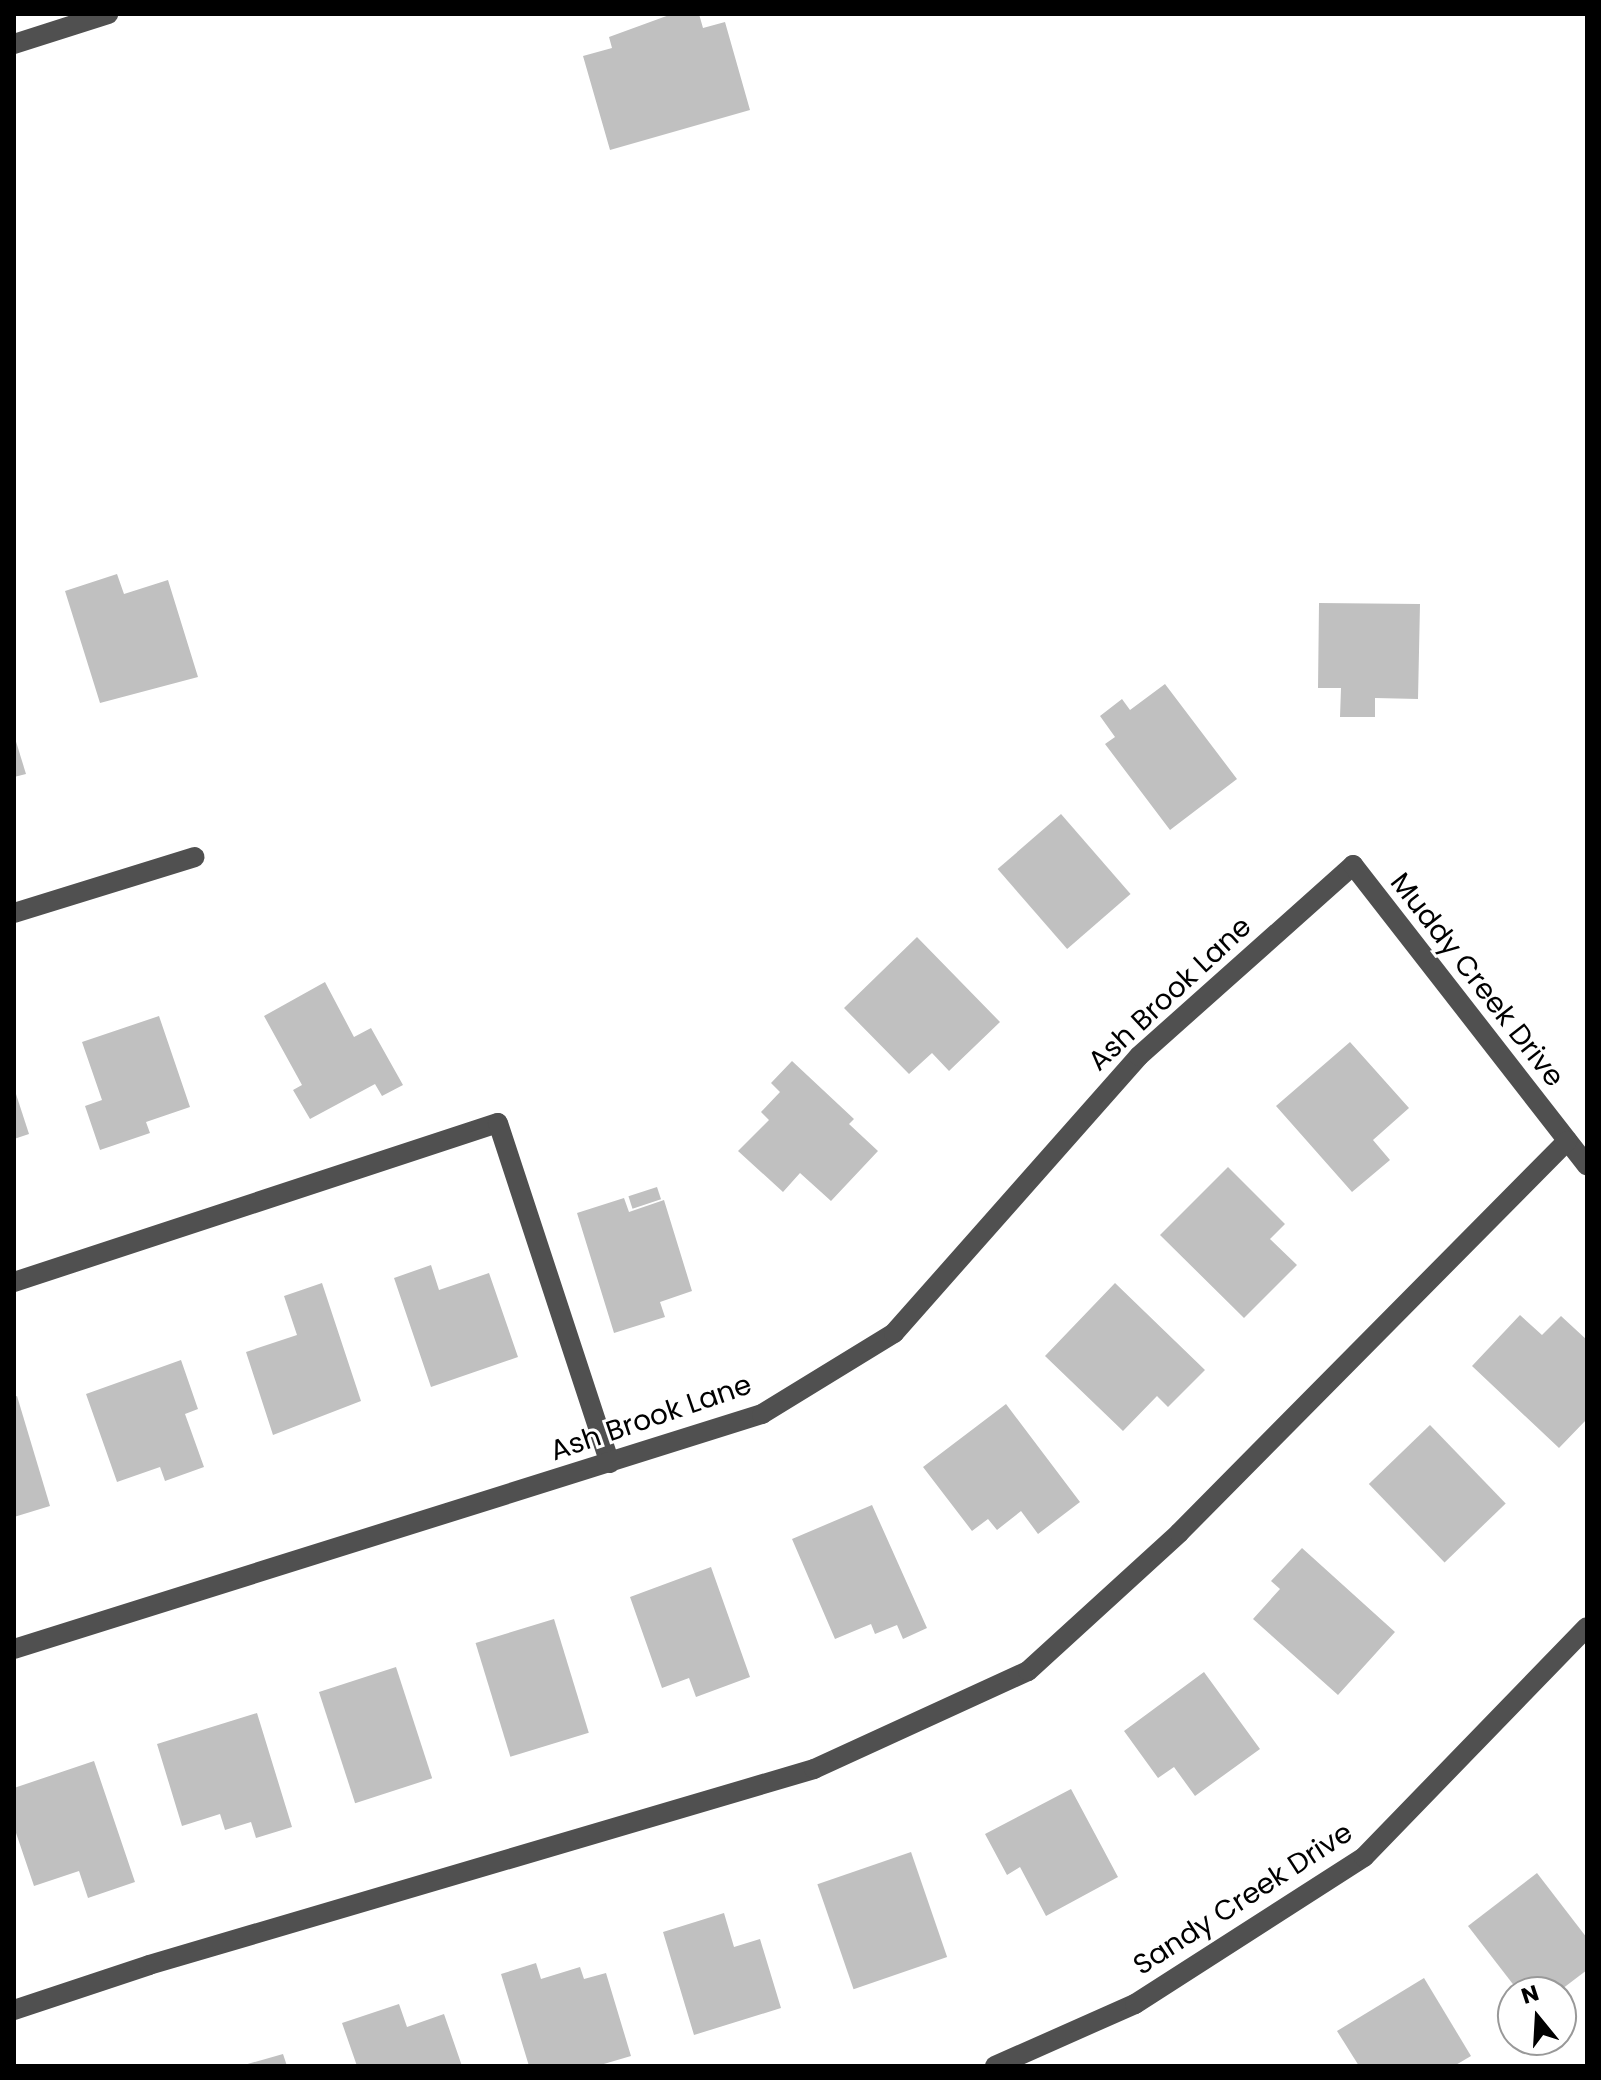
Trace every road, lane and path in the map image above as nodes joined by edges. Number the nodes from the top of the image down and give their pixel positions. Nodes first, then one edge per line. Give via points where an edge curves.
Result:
1 (108, 14) edge
2 (14, 44) edge
3 (195, 857) dead end
4 (1353, 865) joint
5 (14, 913) edge
6 (1567, 1141) junction
7 (1587, 1166) edge
8 (14, 1282) edge
9 (610, 1463) junction
10 (1587, 1627) edge
11 (14, 1649) edge
12 (14, 2010) edge
13 (995, 2066) edge

1 - 2 street
3 - 5 street
4 - 6 street, Muddy Creek Drive
4 - 9 street, Ash Brook Lane via 1139,1056 894,1333 762,1414
6 - 7 street, Muddy Creek Drive
6 - 12 street via 1179,1533 1028,1671 814,1769 149,1965
8 - 9 street via 498,1123
9 - 11 street, Ash Brook Lane
10 - 13 street, Sandy Creek Drive via 1364,1857 1135,2004

